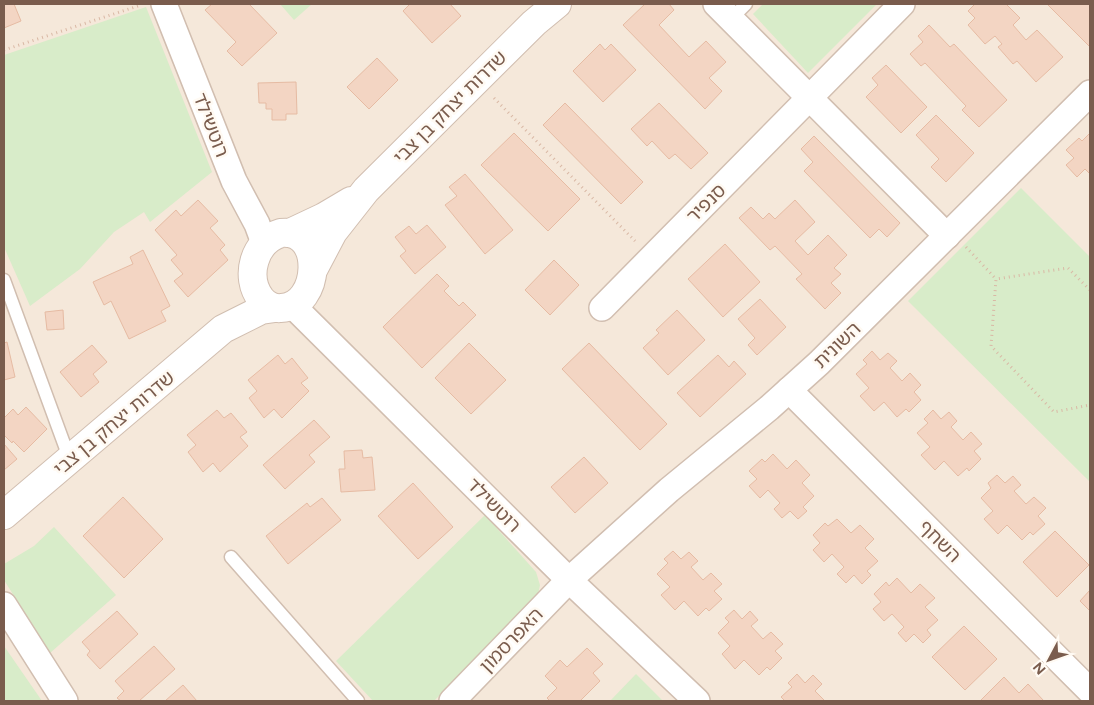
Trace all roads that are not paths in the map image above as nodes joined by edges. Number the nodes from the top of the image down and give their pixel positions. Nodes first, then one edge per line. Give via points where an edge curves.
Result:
1 (164, 4) edge
2 (557, 4) edge
3 (902, 4) edge
4 (731, 9) edge
5 (540, 14) edge
6 (1090, 93) edge
7 (810, 98) junction
8 (366, 190) junction
9 (290, 233) junction
10 (950, 233) junction
11 (264, 243) junction
12 (312, 270) junction
13 (253, 277) junction
14 (4, 280) edge
15 (284, 307) junction
16 (602, 308) dead end
17 (223, 330) junction
18 (789, 390) junction
19 (70, 460) junction
20 (4, 515) edge
21 (231, 557) dead end
22 (569, 580) junction
23 (4, 605) edge
24 (1090, 691) edge
25 (65, 701) edge
26 (358, 701) edge
27 (452, 701) edge
28 (697, 701) edge

1 - 11 street, רוטשילד via 234,182
2 - 5 street, שדרות יצחק בן צבי
3 - 7 street, סנפיר
4 - 7 street
5 - 8 street, שדרות יצחק בן צבי
6 - 10 street, השונית
7 - 10 street
7 - 16 street, סנפיר
8 - 9 street, שדרות יצחק בן צבי via 338,209
8 - 12 street, שדרות יצחק בן צבי via 333,232
9 - 11 street, שדרות יצחק בן צבי via 276,234
9 - 12 street via 306,243 311,253
10 - 18 street, השונית
11 - 13 street, שדרות יצחק בן צבי via 255,259
12 - 15 street, שדרות יצחק בן צבי via 308,288
13 - 15 street via 255,288 266,304
13 - 17 street, שדרות יצחק בן צבי via 242,305
14 - 19 lane
15 - 17 street, שדרות יצחק בן צבי via 261,310
15 - 22 street, רוטשילד
17 - 19 street, שדרות יצחק בן צבי
18 - 22 street, השונית via 669,490
18 - 24 street, השחף
19 - 20 street, שדרות יצחק בן צבי
21 - 26 lane
22 - 27 street, האפרסמון
22 - 28 street, רוטשילד
23 - 25 street

